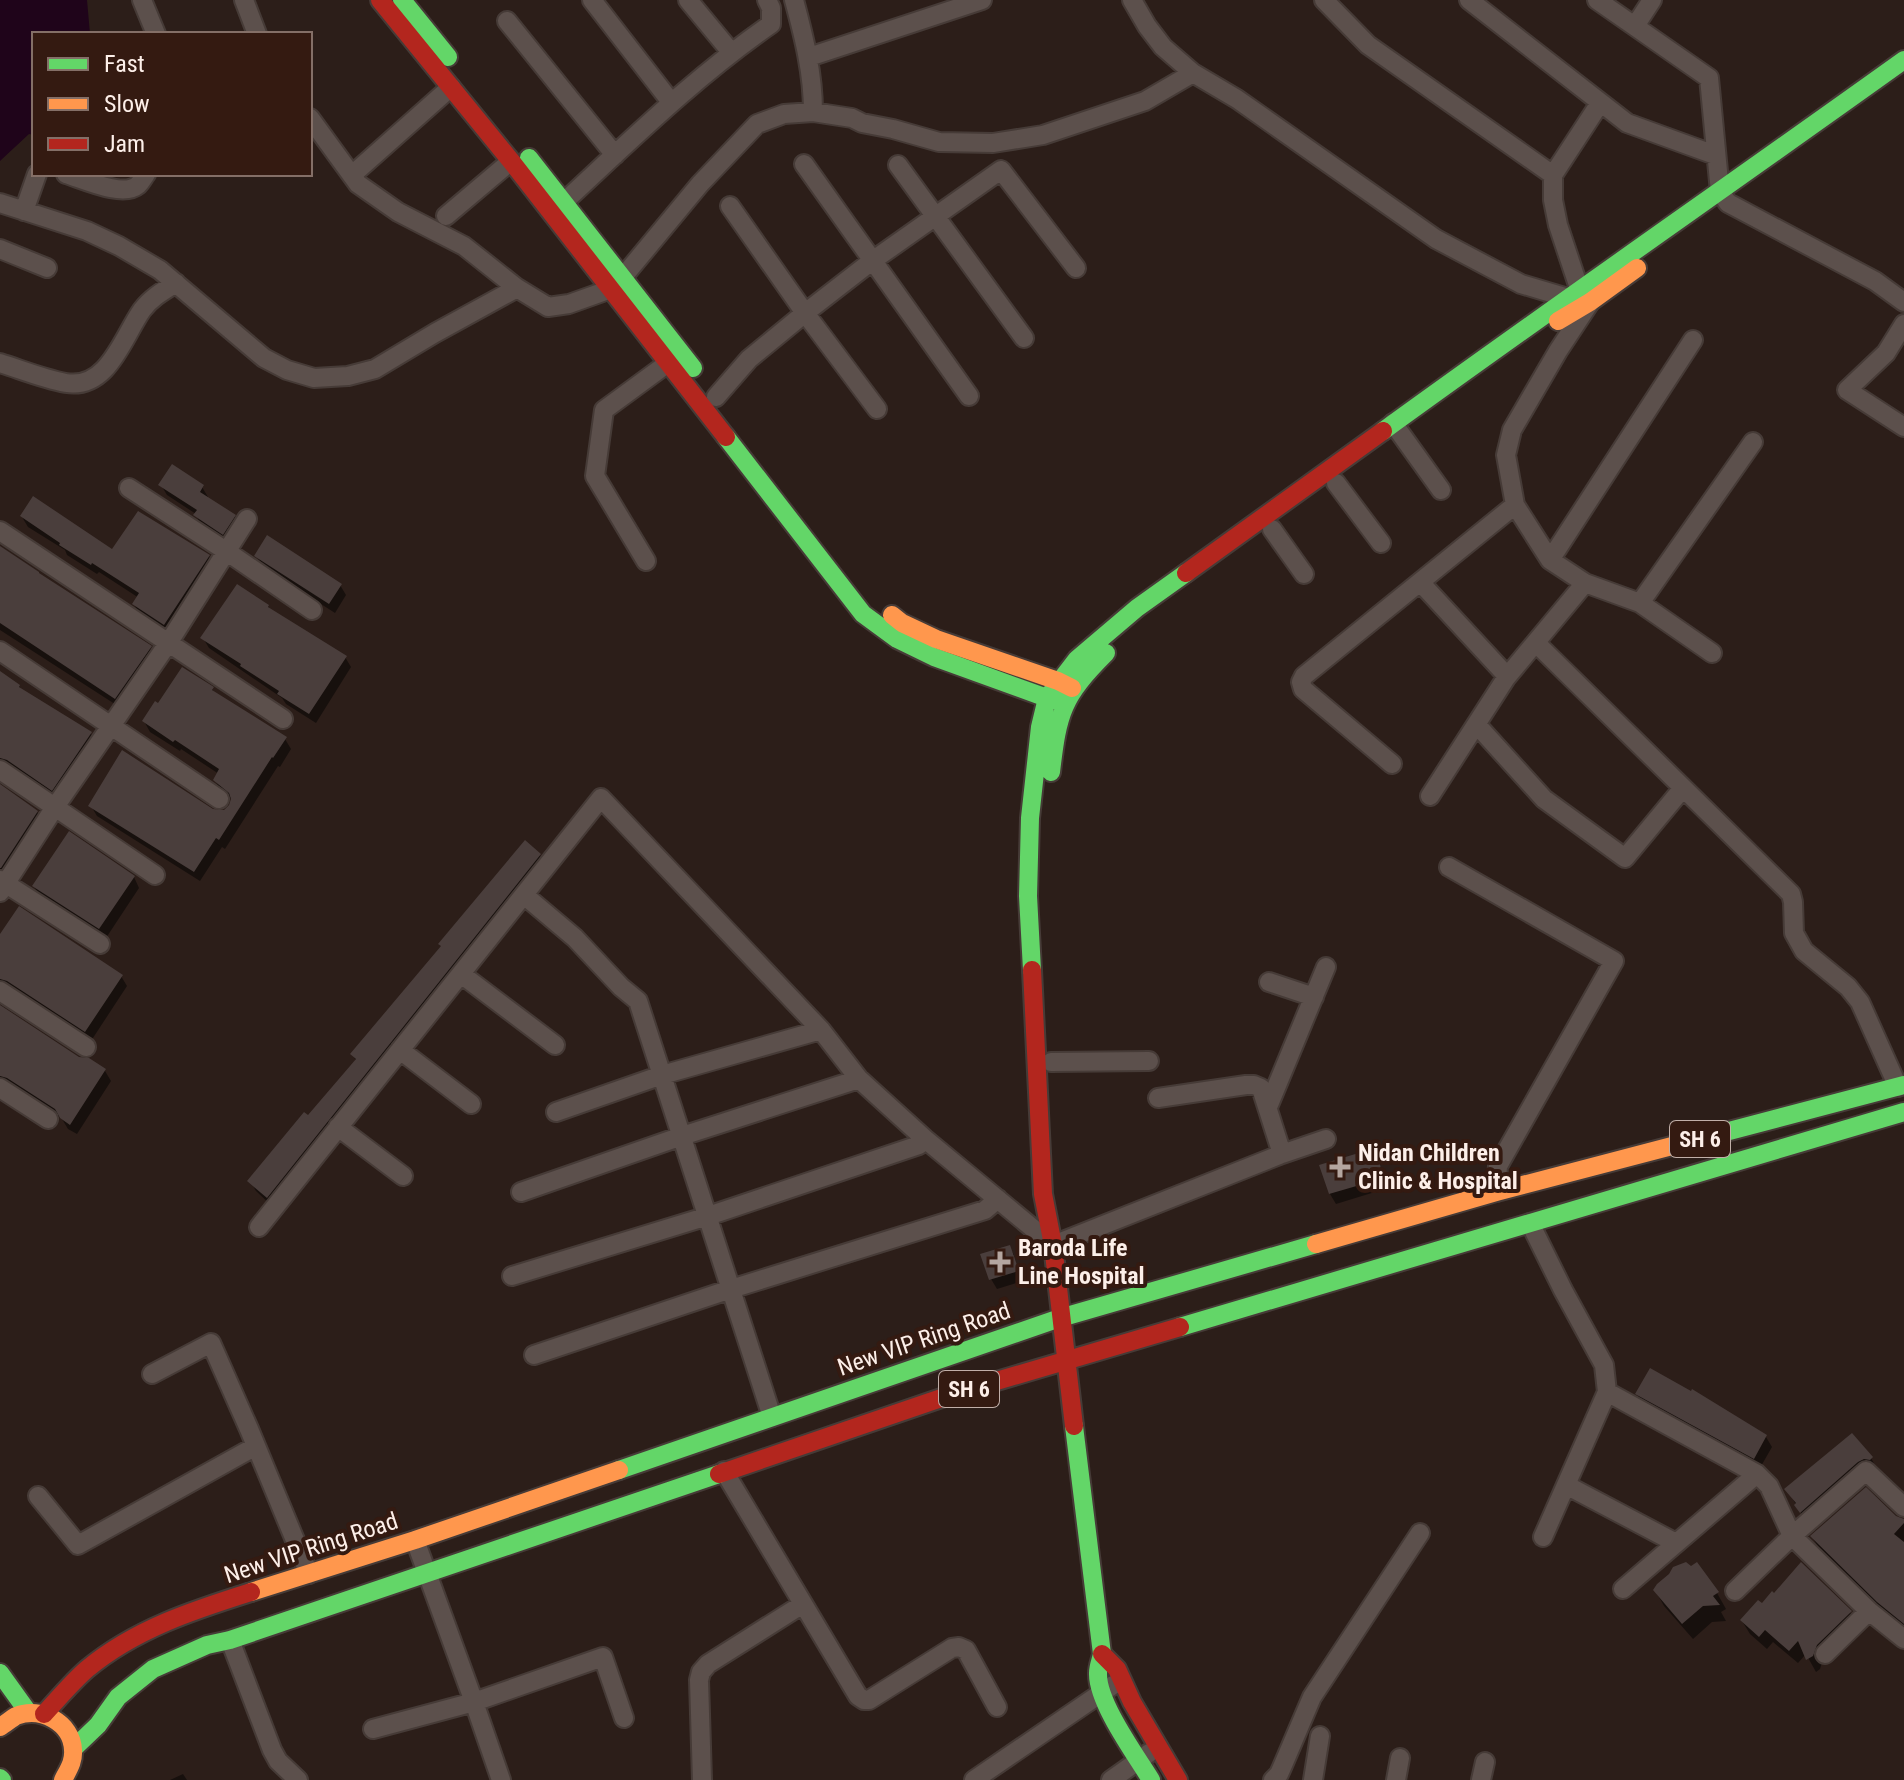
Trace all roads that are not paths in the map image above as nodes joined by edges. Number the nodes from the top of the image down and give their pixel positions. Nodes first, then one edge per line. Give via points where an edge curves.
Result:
1 (142, 0) edge
2 (244, 0) edge
3 (380, 0) edge
4 (402, 0) edge
5 (592, 0) edge
6 (688, 0) edge
7 (767, 0) edge
8 (794, 0) edge
9 (982, 0) edge
10 (1132, 0) edge
11 (1147, 0) edge
12 (1324, 0) edge
13 (1469, 0) edge
14 (1597, 0) edge
15 (1652, 0) edge
16 (507, 21) dead end
17 (1635, 26) junction
18 (155, 32) edge
19 (256, 32) edge
20 (731, 52) junction
21 (809, 57) junction
22 (1904, 60) edge
23 (1193, 73) junction
24 (1904, 78) edge
25 (451, 87) junction
26 (1878, 88) junction
27 (671, 102) junction
28 (1600, 103) junction
29 (813, 112) junction
30 (312, 121) edge
31 (615, 155) junction
32 (1715, 155) junction
33 (511, 161) junction
34 (804, 164) dead end
35 (898, 165) dead end
36 (352, 175) junction
37 (1553, 175) junction
38 (36, 176) edge
39 (72, 176) edge
40 (144, 176) edge
41 (1724, 198) junction
42 (564, 202) junction
43 (0, 203) edge
44 (730, 206) dead end
45 (24, 211) junction
46 (446, 216) dead end
47 (936, 216) junction
48 (0, 249) edge
49 (872, 261) junction
50 (47, 268) dead end
51 (1076, 268) dead end
52 (176, 283) junction
53 (617, 283) junction
54 (517, 288) junction
55 (1580, 298) junction
56 (1904, 302) edge
57 (805, 313) junction
58 (1904, 324) edge
59 (1024, 338) dead end
60 (1693, 340) dead end
61 (0, 363) edge
62 (668, 363) junction
63 (969, 396) dead end
64 (716, 397) junction
65 (877, 409) dead end
66 (1904, 427) edge
67 (1398, 429) junction
68 (1753, 442) dead end
69 (1336, 483) junction
70 (129, 488) dead end
71 (1441, 490) dead end
72 (1515, 505) junction
73 (247, 519) dead end
74 (1272, 529) junction
75 (0, 531) edge
76 (1381, 543) dead end
77 (226, 551) junction
78 (1550, 560) junction
79 (646, 561) dead end
80 (1304, 574) dead end
81 (1420, 582) junction
82 (1585, 583) junction
83 (1640, 603) junction
84 (312, 610) dead end
85 (169, 642) junction
86 (1536, 643) junction
87 (0, 651) edge
88 (1712, 653) dead end
89 (1507, 676) junction
90 (1061, 693) junction
91 (283, 719) dead end
92 (111, 725) junction
93 (1477, 725) junction
94 (1392, 764) dead end
95 (0, 770) edge
96 (1683, 788) junction
97 (1430, 796) dead end
98 (219, 799) dead end
99 (55, 807) junction
100 (1449, 867) dead end
101 (155, 875) dead end
102 (2, 885) edge
103 (524, 895) junction
104 (100, 944) dead end
105 (1326, 967) dead end
106 (461, 974) junction
107 (1269, 982) dead end
108 (0, 991) edge
109 (1314, 997) junction
110 (821, 1030) junction
111 (555, 1045) dead end
112 (86, 1047) dead end
113 (400, 1050) junction
114 (1149, 1061) dead end
115 (1051, 1062) junction
116 (662, 1075) junction
117 (859, 1079) junction
118 (0, 1088) edge
119 (1896, 1088) edge
120 (1158, 1098) dead end
121 (471, 1104) dead end
122 (1268, 1107) junction
123 (556, 1112) dead end
124 (1900, 1113) edge
125 (48, 1119) dead end
126 (338, 1127) junction
127 (1904, 1134) edge
128 (682, 1136) junction
129 (925, 1139) junction
130 (1326, 1139) dead end
131 (1282, 1154) junction
132 (403, 1176) dead end
133 (521, 1192) dead end
134 (1496, 1192) junction
135 (998, 1199) junction
136 (708, 1216) junction
137 (1530, 1223) junction
138 (259, 1227) dead end
139 (1053, 1245) junction
140 (512, 1276) dead end
141 (731, 1289) junction
142 (1060, 1318) junction
143 (534, 1355) dead end
144 (1065, 1361) junction
145 (152, 1374) dead end
146 (1607, 1392) junction
147 (772, 1417) junction
148 (256, 1446) junction
149 (724, 1471) junction
150 (1757, 1474) junction
151 (1566, 1485) junction
152 (38, 1496) dead end
153 (1904, 1507) edge
154 (1420, 1533) dead end
155 (1792, 1536) junction
156 (1543, 1537) dead end
157 (415, 1540) junction
158 (1676, 1543) junction
159 (427, 1572) junction
160 (309, 1574) junction
161 (1623, 1589) dead end
162 (1735, 1591) dead end
163 (803, 1604) junction
164 (1869, 1611) junction
165 (1904, 1639) edge
166 (230, 1640) junction
167 (1102, 1654) junction
168 (1825, 1654) dead end
169 (0, 1673) edge
170 (1122, 1680) junction
171 (1102, 1692) junction
172 (474, 1702) junction
173 (997, 1707) dead end
174 (36, 1713) junction
175 (624, 1718) dead end
176 (0, 1727) edge
177 (373, 1729) dead end
178 (1320, 1736) dead end
179 (1158, 1747) junction
180 (74, 1748) junction
181 (1400, 1758) dead end
182 (1139, 1760) junction
183 (68, 1778) edge
184 (298, 1780) edge
185 (501, 1780) edge
186 (702, 1780) edge
187 (974, 1780) edge
188 (1111, 1780) edge
189 (1151, 1780) edge
190 (1178, 1780) edge
191 (1273, 1780) edge
192 (1313, 1780) edge
193 (1396, 1780) edge

1 - 18 street
2 - 19 street
3 - 25 street
4 - 42 street
5 - 27 street
6 - 20 street
7 - 20 street via 771,24
8 - 21 street
9 - 21 street
10 - 23 street via 1163,47
11 - 23 street
12 - 37 street via 1368,45
13 - 28 street
14 - 17 street
15 - 17 street
16 - 31 street
17 - 32 street via 1709,78
20 - 27 street
21 - 29 street
22 - 26 street
23 - 29 street via 1145,101 1043,135 993,143 939,142
23 - 55 street via 1436,239 1521,284
24 - 26 street
25 - 33 street
25 - 36 street
26 - 41 street
27 - 31 street
28 - 32 street via 1627,123
28 - 37 street
29 - 53 street via 784,114 757,124
30 - 36 street
31 - 42 street
32 - 41 street
33 - 46 street
33 - 53 street
34 - 49 street
35 - 47 street
36 - 54 street via 398,212 464,246
37 - 55 street via 1558,225
38 - 45 street
39 - 40 street via 126,191
41 - 55 street
41 - 55 street via 1606,270
41 - 56 street
42 - 53 street
43 - 45 street
44 - 57 street
45 - 52 street via 119,246
47 - 49 street
47 - 51 street via 1001,170
47 - 59 street
48 - 50 street
49 - 57 street
49 - 63 street
52 - 54 street via 264,358 314,378 375,369
52 - 61 street via 143,309 107,367 89,381 68,383
53 - 54 street via 569,304 548,307
53 - 62 street
53 - 64 street
55 - 67 street via 1557,322
55 - 72 street via 1558,351 1512,430 1506,455
57 - 64 street via 749,359
57 - 65 street
58 - 66 street via 1886,353 1847,390
60 - 78 street
62 - 79 street via 604,410 595,476
62 - 90 street via 863,614 934,657
64 - 90 street via 874,601 902,623
67 - 69 street
67 - 71 street
67 - 90 street via 1137,608 1077,659
68 - 83 street
69 - 74 street
69 - 76 street
70 - 77 street
72 - 78 street
72 - 81 street
73 - 77 street
74 - 80 street
74 - 90 street via 1145,620
75 - 85 street
77 - 84 street
77 - 85 street
78 - 82 street
81 - 89 street
81 - 94 street via 1301,682
82 - 83 street
82 - 86 street
83 - 88 street
85 - 91 street
85 - 92 street
86 - 89 street
86 - 96 street
87 - 92 street
89 - 93 street
90 - 115 street via 1042,894
90 - 139 street via 1040,727 1028,896 1043,1194
92 - 98 street
92 - 99 street
93 - 96 street via 1544,799 1625,858
93 - 97 street
95 - 99 street
96 - 119 street via 1791,894 1794,933 1804,951 1860,1002
99 - 101 street
99 - 102 street
100 - 134 street via 1614,961 1498,1166
102 - 104 street
103 - 106 street
103 - 110 street via 601,798
103 - 116 street via 638,1001
105 - 109 street
106 - 111 street
106 - 113 street
107 - 109 street
108 - 112 street
109 - 122 street
110 - 116 street
110 - 117 street
113 - 121 street
113 - 126 street
114 - 115 street
115 - 139 street via 1057,1194
116 - 123 street
116 - 128 street
117 - 128 street
117 - 129 street
118 - 125 street
119 - 124 street
119 - 134 street, New VIP Ring Road / SH 6
120 - 122 street via 1254,1085 1261,1088
122 - 131 street
124 - 127 street
124 - 137 street, SH 6
126 - 132 street
126 - 138 street
128 - 133 street
128 - 136 street
129 - 135 street
129 - 136 street
130 - 131 street
131 - 139 street
134 - 142 street, New VIP Ring Road / SH 6
135 - 139 street
135 - 141 street via 985,1210
136 - 140 street
136 - 141 street
137 - 144 street, SH 6
137 - 146 street via 1604,1365
139 - 142 street
141 - 143 street
141 - 147 street
142 - 144 street
142 - 147 street, New VIP Ring Road / SH 6
144 - 149 street, SH 6
144 - 167 street
145 - 148 street via 211,1343
146 - 150 street
146 - 151 street
147 - 157 street, New VIP Ring Road / SH 6
148 - 152 street via 78,1545
148 - 160 street
149 - 159 street, SH 6
149 - 163 street
150 - 155 street via 1769,1486
150 - 158 street
151 - 156 street
151 - 158 street
153 - 155 street via 1866,1471
154 - 191 street via 1312,1697
155 - 162 street
155 - 164 street
157 - 159 street
157 - 160 street, New VIP Ring Road / SH 6
158 - 161 street
159 - 166 street, SH 6
159 - 172 street
160 - 174 street, New VIP Ring Road / SH 6 via 186,1613 128,1640
163 - 173 street via 864,1700 959,1647 966,1650
163 - 186 street via 701,1672
164 - 165 street
164 - 168 street
166 - 180 street, SH 6 via 153,1669 118,1697
166 - 184 street via 272,1750
167 - 170 street
167 - 171 street via 1097,1675
169 - 174 street
170 - 171 street
170 - 179 street
171 - 182 street
171 - 187 street
172 - 175 street via 603,1657
172 - 177 street
172 - 185 street
174 - 176 street, New VIP Ring Road via 20,1713
174 - 180 street via 62,1724
178 - 192 street
179 - 182 street
179 - 190 street
180 - 183 street
181 - 193 street
182 - 188 street
182 - 189 street

